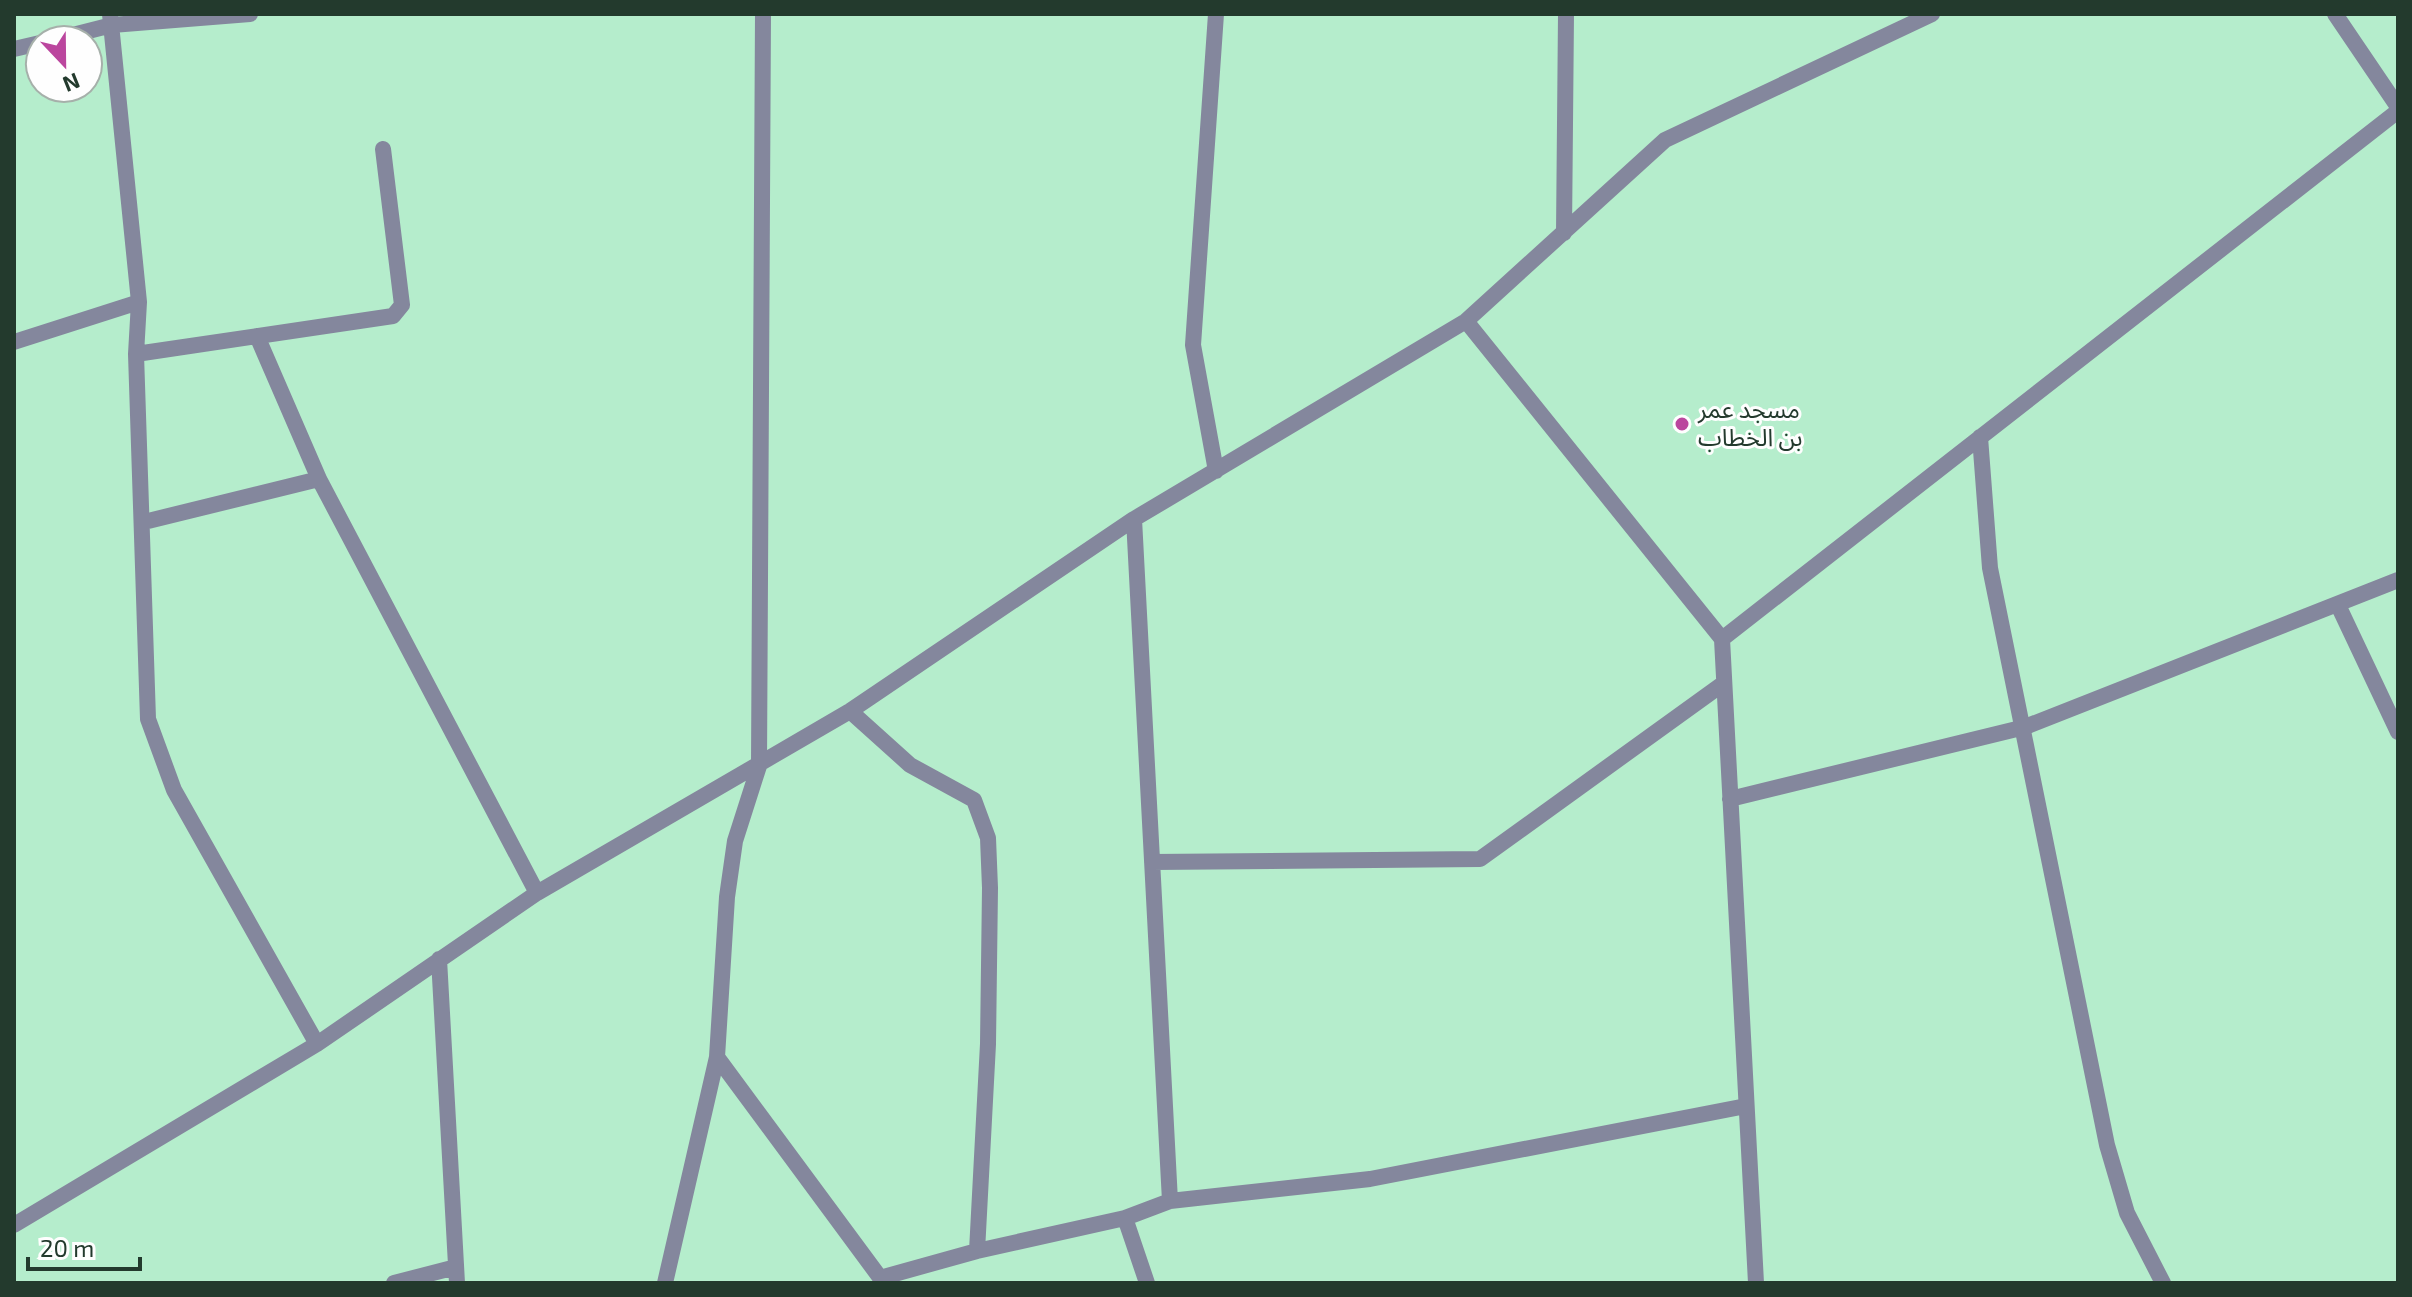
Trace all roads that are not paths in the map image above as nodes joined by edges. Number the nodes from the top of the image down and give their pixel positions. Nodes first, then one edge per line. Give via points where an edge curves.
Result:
1 (250, 14) edge
2 (763, 14) edge
3 (1216, 14) edge
4 (1566, 14) edge
5 (1932, 14) edge
6 (2335, 14) edge
7 (111, 20) edge
8 (2398, 109) edge
9 (383, 149) dead end
10 (1564, 233) junction
11 (139, 302) junction
12 (1466, 321) junction
13 (257, 336) junction
14 (14, 342) edge
15 (136, 354) junction
16 (1980, 437) junction
17 (1216, 471) junction
18 (319, 479) junction
19 (1134, 519) junction
20 (144, 522) junction
21 (2398, 580) edge
22 (2338, 605) junction
23 (1722, 639) junction
24 (1724, 683) junction
25 (850, 711) junction
26 (2025, 727) junction
27 (2398, 732) edge
28 (759, 766) junction
29 (1730, 799) junction
30 (1152, 862) junction
31 (537, 893) junction
32 (439, 959) junction
33 (317, 1044) junction
34 (717, 1057) junction
35 (1746, 1106) junction
36 (1170, 1201) junction
37 (1125, 1218) junction
38 (14, 1225) edge
39 (977, 1251) junction
40 (457, 1275) edge
41 (882, 1281) edge
42 (394, 1283) edge
43 (665, 1283) edge
44 (1147, 1283) edge
45 (1756, 1283) edge
46 (2163, 1283) edge

1 - 7 street
2 - 28 street
3 - 17 street via 1193,345
4 - 10 street
5 - 10 street via 1665,140
6 - 8 street
7 - 11 street
8 - 16 street
9 - 13 street via 402,305 393,316
10 - 12 street
11 - 14 street
11 - 15 street
12 - 17 street
12 - 23 street
13 - 15 street
13 - 18 street
15 - 20 street
16 - 23 street
16 - 26 street via 1990,568
17 - 19 street
18 - 20 street
18 - 31 street
19 - 25 street
19 - 30 street
20 - 33 street via 148,719 174,790
21 - 22 street
22 - 26 street
22 - 27 street
23 - 24 street
24 - 29 street
24 - 30 street via 1480,859
25 - 28 street
25 - 39 street via 910,765 974,800 988,838 988,1044
26 - 29 street
26 - 46 street via 2107,1145 2127,1213
28 - 31 street
28 - 34 street via 735,841
29 - 35 street
30 - 36 street
31 - 32 street
32 - 33 street
32 - 40 street
33 - 38 street
34 - 41 street
34 - 43 street
35 - 36 street via 1370,1179
35 - 45 street
36 - 37 street
37 - 39 street
37 - 44 street
39 - 41 street
40 - 42 street

